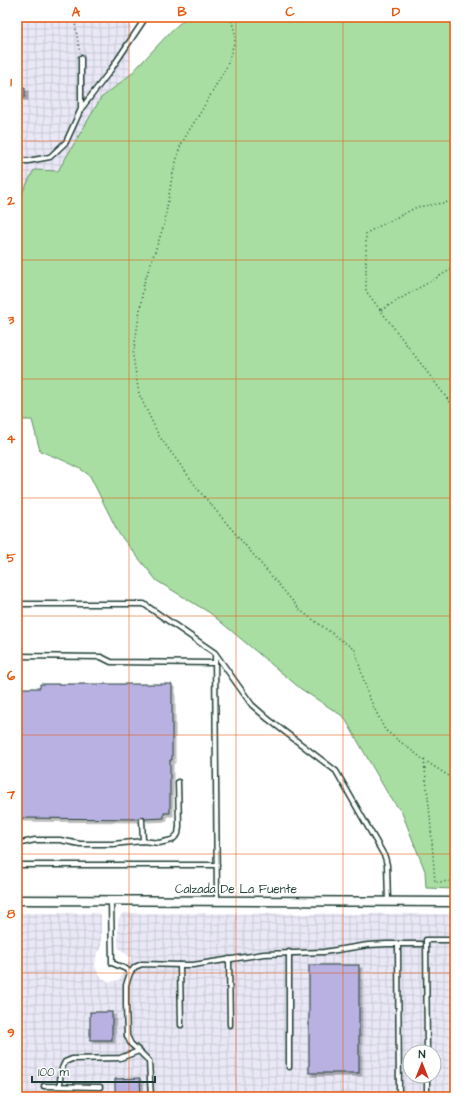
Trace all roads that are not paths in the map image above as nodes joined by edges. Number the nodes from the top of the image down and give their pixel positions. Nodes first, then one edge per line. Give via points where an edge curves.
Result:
1 (146, 17) edge
2 (81, 58) road end
3 (81, 109) junction
4 (17, 162) edge
5 (17, 604) edge
6 (215, 654) junction
7 (17, 656) edge
8 (215, 662) junction
9 (178, 782) dead end
10 (142, 820) dead end
11 (143, 841) junction
12 (17, 844) edge
13 (17, 865) edge
14 (216, 865) junction
15 (17, 900) edge
16 (112, 900) junction
17 (217, 901) junction
18 (388, 902) junction
19 (455, 902) edge
20 (455, 940) edge
21 (398, 944) junction
22 (421, 944) dead end
23 (289, 952) junction
24 (229, 959) junction
25 (180, 965) junction
26 (130, 973) junction
27 (181, 1025) dead end
28 (230, 1025) dead end
29 (427, 1044) edge
30 (139, 1051) junction
31 (289, 1067) dead end
32 (427, 1084) edge
33 (44, 1086) dead end
34 (60, 1086) junction
35 (100, 1086) dead end
36 (151, 1097) edge
37 (399, 1097) edge
38 (427, 1097) edge

1 - 3 lane
2 - 3 lane
3 - 4 lane via 66,142 50,157
5 - 6 lane via 144,604
6 - 8 lane
6 - 18 lane via 252,705 336,771 385,857
7 - 8 lane via 101,656 111,662
8 - 14 lane
9 - 11 lane via 178,834 166,842
10 - 11 lane
11 - 12 lane via 80,844 60,840 35,840
13 - 14 lane
14 - 17 lane
15 - 16 street, Calzada De La Fuente
16 - 17 street, Calzada De La Fuente
16 - 26 lane via 112,963
17 - 18 street, Calzada De La Fuente
18 - 19 street, Calzada De La Fuente
20 - 29 lane via 426,940
21 - 22 lane
21 - 23 lane via 368,945 324,952
21 - 37 lane
23 - 24 lane
23 - 31 lane
24 - 25 lane
24 - 28 lane
25 - 26 lane via 142,964
25 - 27 lane
26 - 30 lane via 126,985 127,1036
30 - 34 lane via 120,1058 72,1059 65,1062 60,1075
30 - 36 lane via 149,1061
32 - 38 lane
33 - 34 lane
34 - 35 lane

